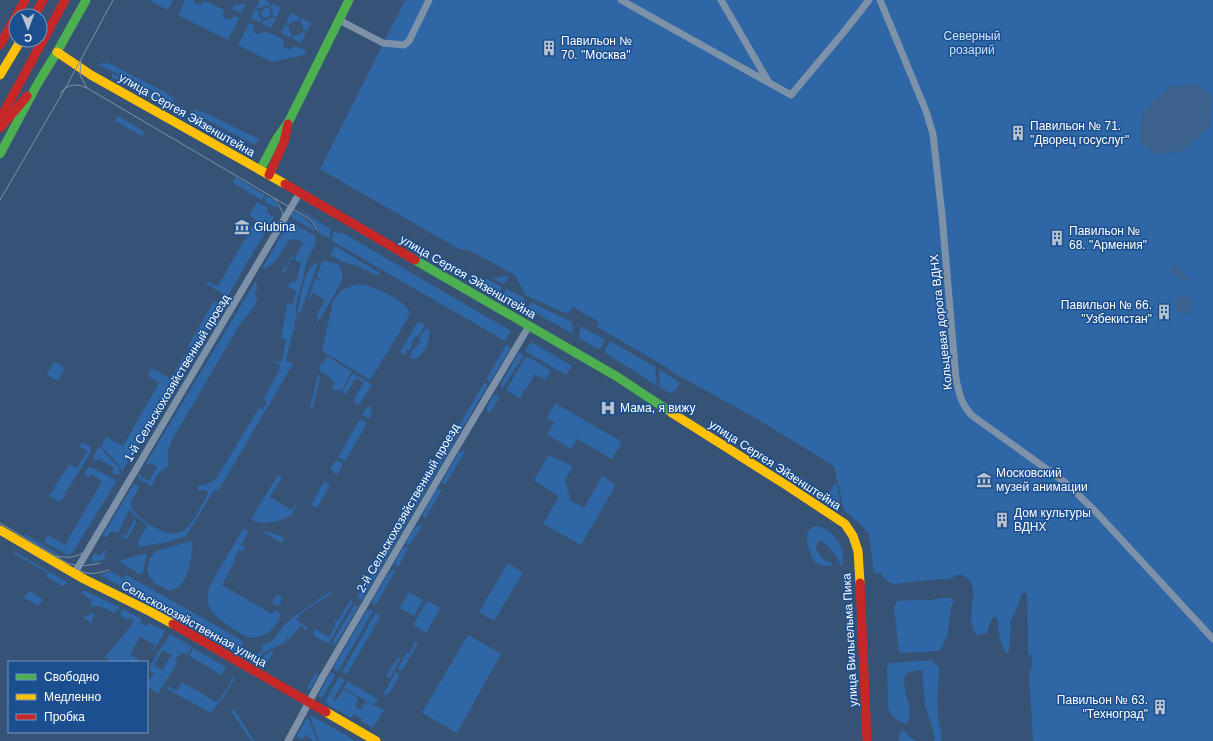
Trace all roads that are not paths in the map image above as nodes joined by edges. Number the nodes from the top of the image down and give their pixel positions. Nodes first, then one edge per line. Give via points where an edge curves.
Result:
1 (25, 0) edge
2 (65, 0) edge
3 (86, 0) edge
4 (349, 0) edge
5 (429, 0) edge
6 (621, 0) edge
7 (721, 0) edge
8 (869, 0) edge
9 (880, 0) edge
10 (339, 20) junction
11 (0, 45) edge
12 (15, 48) edge
13 (57, 52) junction
14 (0, 75) edge
15 (768, 82) junction
16 (38, 83) junction
17 (0, 119) edge
18 (289, 121) junction
19 (0, 128) edge
20 (0, 154) edge
21 (260, 170) junction
22 (269, 175) junction
23 (299, 194) junction
24 (529, 326) junction
25 (0, 530) edge
26 (855, 538) joint
27 (74, 574) junction
28 (1213, 639) edge
29 (309, 702) junction
30 (288, 741) edge
31 (376, 741) edge
32 (867, 741) edge

1 - 11 main road
2 - 17 main road
3 - 13 main road
4 - 10 main road
5 - 10 street via 409,41 404,45 383,43
6 - 15 street
7 - 15 street
8 - 15 street via 791,95
9 - 28 street, Кольцевая дорога ВДНХ via 932,129 956,379 966,409 1066,483
10 - 18 main road
12 - 14 main road
13 - 16 main road
13 - 21 main road, улица Сергея Эйзенштейна via 91,75
16 - 19 main road
16 - 20 main road
18 - 21 main road
18 - 22 main road via 284,142
21 - 22 main road, улица Сергея Эйзенштейна
22 - 23 main road, улица Сергея Эйзенштейна
23 - 24 main road, улица Сергея Эйзенштейна
23 - 27 street, 1-й Сельскохозяйственный проезд
24 - 26 main road, улица Сергея Эйзенштейна via 616,376 779,480 845,524
24 - 29 street, 2-й Сельскохозяйственный проезд via 454,450
25 - 27 main road, Сельскохозяйственная улица
26 - 32 main road, улица Вильгельма Пика
27 - 29 main road, Сельскохозяйственная улица via 151,612
29 - 30 street, 2-й Сельскохозяйственный проезд
29 - 31 main road, Сельскохозяйственная улица

